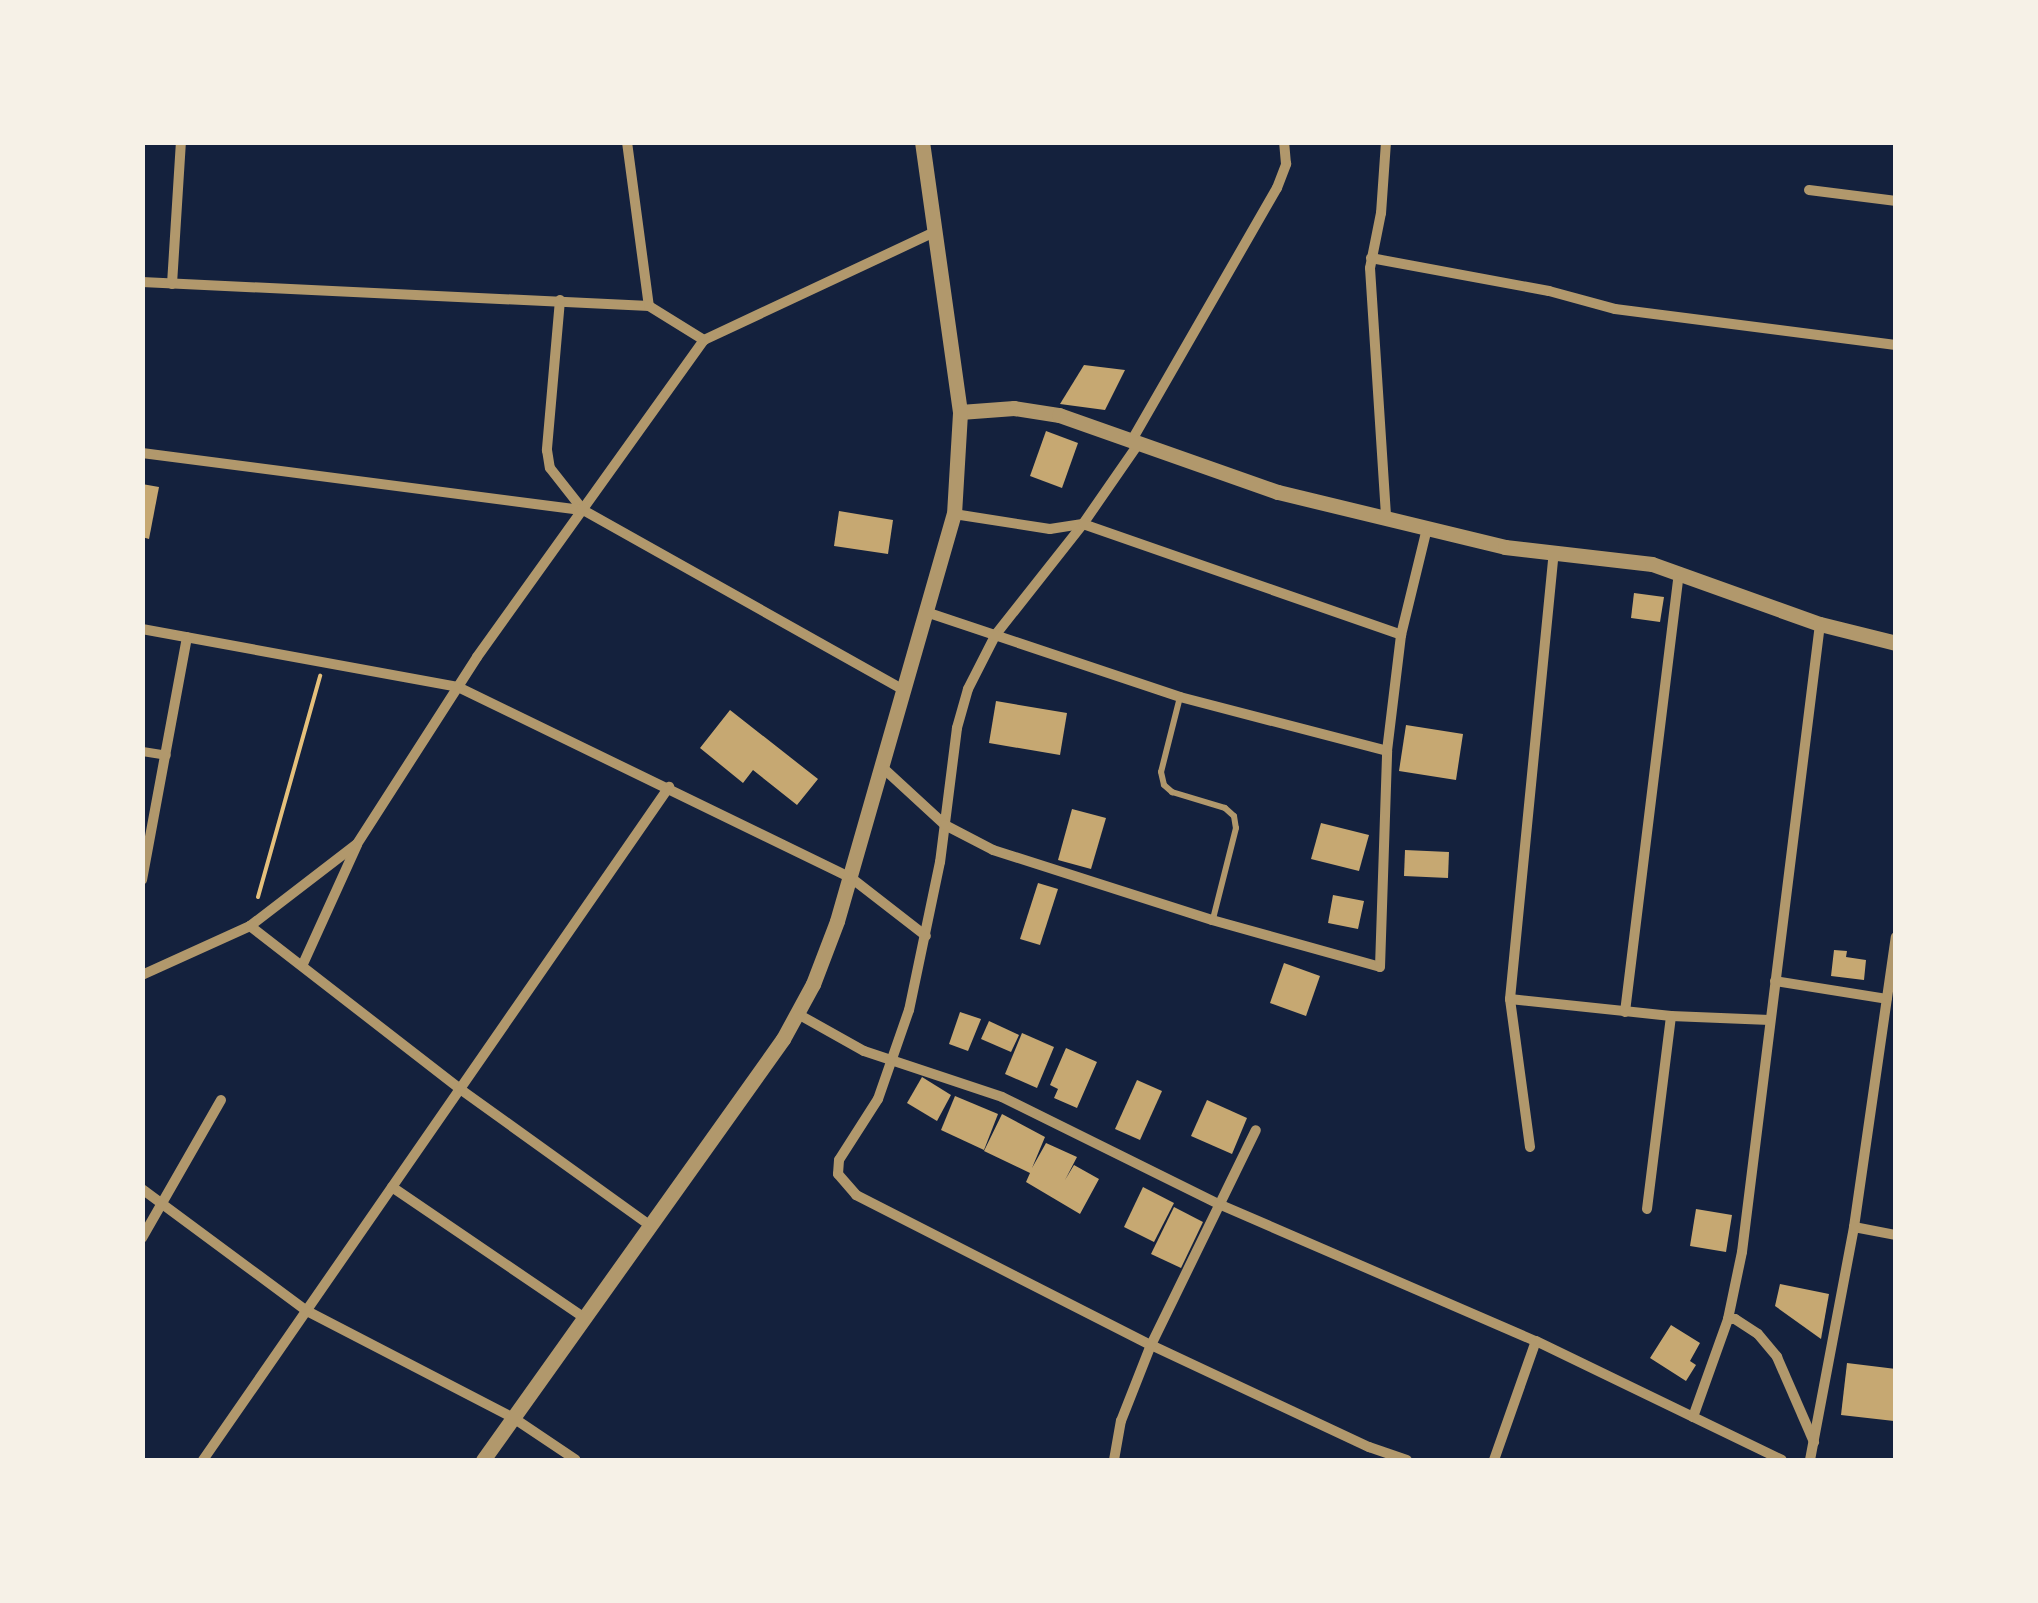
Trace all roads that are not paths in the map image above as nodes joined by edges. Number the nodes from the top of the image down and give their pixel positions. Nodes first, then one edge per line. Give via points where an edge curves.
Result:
1 (181, 142) edge
2 (627, 142) edge
3 (922, 142) edge
4 (1284, 142) edge
5 (1371, 142) edge
6 (1385, 144) edge
7 (1808, 190) dead end
8 (1896, 201) edge
9 (935, 232) junction
10 (1372, 258) junction
11 (142, 282) edge
12 (172, 284) junction
13 (560, 300) junction
14 (650, 306) junction
15 (704, 340) junction
16 (1896, 345) edge
17 (960, 412) junction
18 (1136, 441) junction
19 (142, 453) edge
20 (583, 510) junction
21 (954, 514) junction
22 (1386, 518) junction
23 (1083, 524) junction
24 (1427, 528) junction
25 (1554, 554) junction
26 (1680, 574) junction
27 (926, 612) junction
28 (1820, 624) junction
29 (142, 629) edge
30 (996, 634) junction
31 (1402, 634) junction
32 (187, 637) junction
33 (1896, 643) edge
34 (458, 687) junction
35 (902, 689) junction
36 (1180, 698) junction
37 (1387, 751) junction
38 (142, 752) edge
39 (166, 755) junction
40 (882, 767) junction
41 (669, 787) junction
42 (945, 825) junction
43 (358, 844) junction
44 (850, 878) junction
45 (142, 880) edge
46 (1212, 920) junction
47 (250, 926) junction
48 (926, 936) junction
49 (1896, 937) edge
50 (303, 964) junction
51 (142, 975) edge
52 (1775, 981) junction
53 (1510, 998) junction
54 (1887, 999) junction
55 (1624, 1012) junction
56 (796, 1014) junction
57 (1671, 1016) junction
58 (1770, 1020) junction
59 (893, 1060) junction
60 (460, 1088) junction
61 (221, 1100) dead end
62 (1256, 1130) dead end
63 (1530, 1147) dead end
64 (392, 1187) junction
65 (142, 1189) edge
66 (162, 1204) junction
67 (1222, 1205) junction
68 (1646, 1210) dead end
69 (648, 1224) junction
70 (1854, 1227) junction
71 (1896, 1235) edge
72 (142, 1238) edge
73 (307, 1311) junction
74 (583, 1317) junction
75 (1728, 1320) junction
76 (1536, 1340) junction
77 (1152, 1345) junction
78 (1693, 1417) junction
79 (515, 1419) junction
80 (1814, 1443) junction
81 (203, 1460) edge
82 (483, 1460) edge
83 (576, 1460) edge
84 (1114, 1460) edge
85 (1407, 1460) edge
86 (1494, 1460) edge
87 (1782, 1460) edge
88 (1810, 1460) edge

1 - 12 street
2 - 14 street
3 - 9 street
4 - 18 street via 1286,164 1277,188
5 - 6 street
6 - 10 street
7 - 8 street
9 - 15 street
9 - 17 street
10 - 16 street via 1615,309
10 - 22 street
11 - 12 street
12 - 13 street
13 - 14 street
13 - 20 street via 548,450 550,468
14 - 15 street
15 - 20 street
17 - 18 street via 1014,408
17 - 21 street
18 - 22 street via 1236,479
18 - 23 street
19 - 20 street
20 - 34 street
20 - 35 street
21 - 23 street via 1050,530
21 - 27 street
22 - 24 street
23 - 30 street
23 - 31 street
24 - 25 street
24 - 31 street
25 - 26 street via 1652,564
25 - 53 street
26 - 28 street
26 - 55 street
27 - 30 street
27 - 35 street
28 - 33 street
28 - 52 street
29 - 32 street
30 - 36 street
30 - 42 street via 962,704
31 - 37 street
32 - 34 street
32 - 39 street
34 - 41 street
34 - 43 street
35 - 40 street
36 - 37 street
36 - 46 lane via 1161,772 1164,785 1225,808 1236,828
37 - 46 street via 1380,967
38 - 39 street
39 - 45 street
40 - 42 street
40 - 44 street
41 - 44 street
41 - 60 street
42 - 46 street via 992,850
42 - 48 street
43 - 47 street
43 - 50 street
44 - 48 street
44 - 56 street via 814,984
47 - 50 street
47 - 51 street
48 - 59 street
49 - 54 street
50 - 60 street
52 - 54 street
52 - 58 street
53 - 55 street
53 - 63 street
54 - 70 street
55 - 57 street
56 - 59 street
56 - 69 street
57 - 58 street
57 - 68 street
58 - 75 street
59 - 67 street via 1002,1097
59 - 77 street via 878,1099 839,1160 838,1174 856,1195
60 - 64 street
60 - 69 street
61 - 66 street
62 - 67 street
64 - 73 street
64 - 74 street
65 - 66 street
66 - 72 street
66 - 73 street
67 - 76 street
67 - 77 street
69 - 74 street
70 - 71 street
70 - 80 street
73 - 79 street
73 - 81 street
74 - 79 street
75 - 78 street
75 - 80 street via 1758,1334 1777,1358
76 - 78 street
76 - 86 street
77 - 84 street via 1120,1421
77 - 85 street
78 - 87 street
79 - 82 street
79 - 83 street
80 - 88 street

